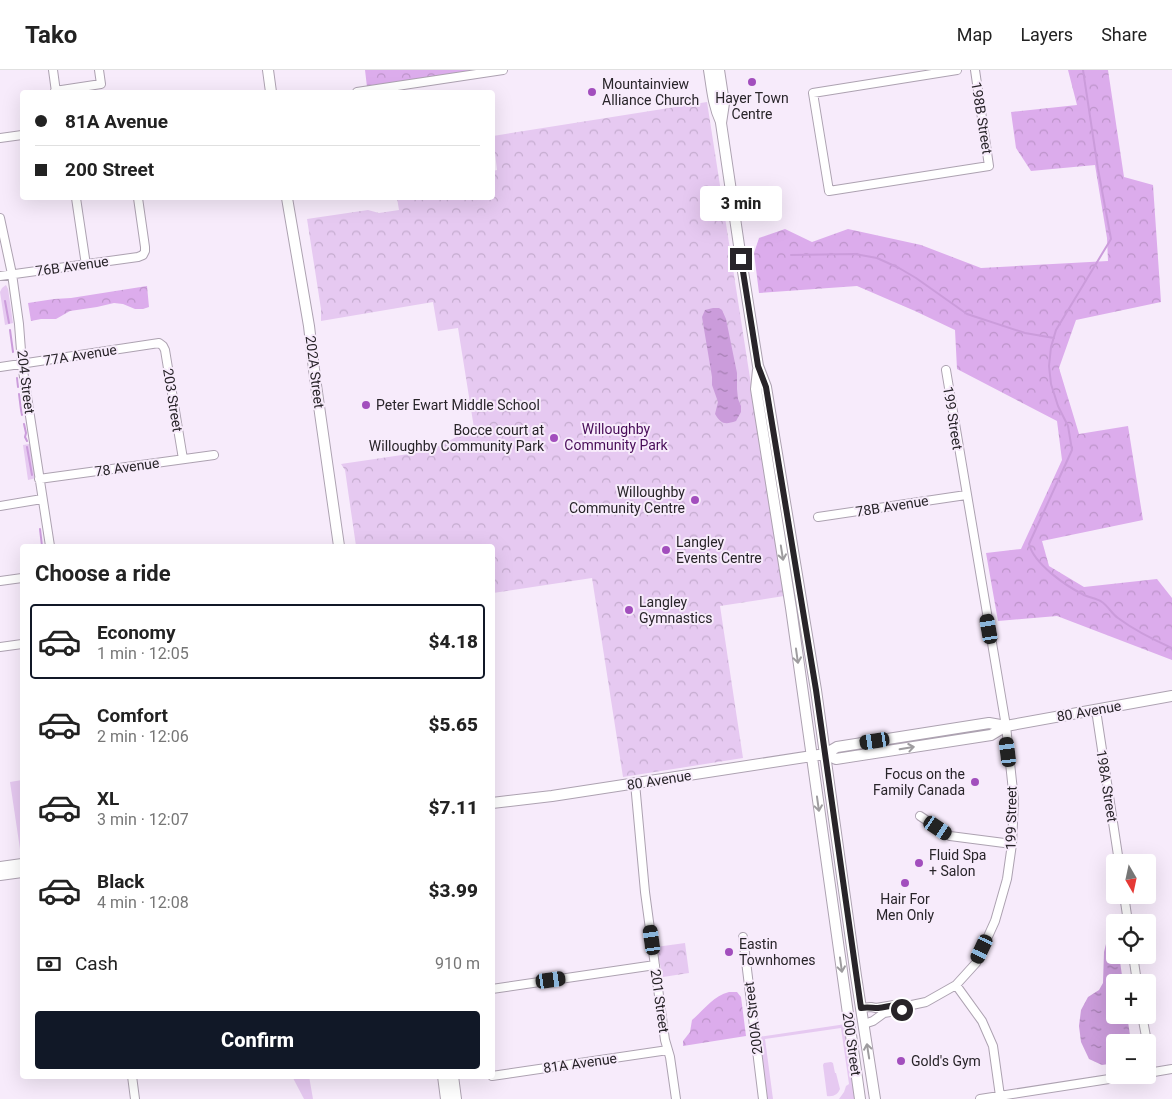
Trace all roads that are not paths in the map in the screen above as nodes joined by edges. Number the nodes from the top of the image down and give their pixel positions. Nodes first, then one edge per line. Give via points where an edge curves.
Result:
1 (53, 70) edge
2 (99, 70) edge
3 (268, 70) edge
4 (503, 70) edge
5 (709, 70) edge
6 (719, 70) edge
7 (957, 70) edge
8 (975, 70) edge
9 (56, 90) edge
10 (67, 90) edge
11 (271, 90) edge
12 (370, 90) edge
13 (721, 123) junction
14 (20, 135) edge
15 (0, 138) edge
16 (76, 200) edge
17 (138, 200) edge
18 (287, 200) edge
19 (0, 218) edge
20 (86, 265) junction
21 (12, 274) junction
22 (0, 276) edge
23 (160, 343) joint
24 (22, 364) junction
25 (758, 366) junction
26 (0, 368) edge
27 (946, 370) dead end
28 (214, 455) dead end
29 (183, 460) junction
30 (39, 479) junction
31 (966, 495) junction
32 (42, 499) junction
33 (0, 506) edge
34 (818, 517) dead end
35 (50, 544) edge
36 (339, 544) edge
37 (20, 578) edge
38 (0, 581) edge
39 (20, 644) edge
40 (0, 647) edge
41 (1172, 696) edge
42 (1096, 710) junction
43 (1006, 726) junction
44 (825, 754) junction
45 (811, 756) junction
46 (635, 783) junction
47 (495, 803) edge
48 (920, 816) dead end
49 (1012, 844) junction
50 (1118, 854) edge
51 (20, 864) edge
52 (0, 867) edge
53 (20, 872) edge
54 (0, 875) edge
55 (743, 937) dead end
56 (655, 965) junction
57 (956, 985) junction
58 (495, 989) edge
59 (907, 1006) junction
60 (861, 1008) junction
61 (864, 1024) junction
62 (668, 1050) junction
63 (1172, 1069) edge
64 (1156, 1072) edge
65 (495, 1076) edge
66 (133, 1079) edge
67 (443, 1079) edge
68 (453, 1079) edge
69 (1106, 1080) edge
70 (1000, 1096) junction
71 (136, 1099) edge
72 (446, 1099) edge
73 (456, 1099) edge
74 (676, 1099) edge
75 (763, 1099) edge
76 (860, 1099) edge
77 (875, 1099) edge
78 (980, 1099) edge

1 - 9 street
2 - 10 street via 101,84
3 - 11 main road
4 - 12 street
5 - 13 main road, 200 Street
6 - 13 main road, 200 Street via 724,102
7 - 8 street, 198B Street via 813,93 829,191 989,166
13 - 25 main road, 200 Street
14 - 15 street
16 - 20 street
17 - 20 street, 76B Avenue via 146,247 143,255
18 - 36 main road, 202A Street
19 - 21 street, 204 Street
20 - 21 street, 76B Avenue
21 - 22 street, 76B Avenue
21 - 24 street, 204 Street
23 - 24 street, 77A Avenue
23 - 29 street, 203 Street via 165,350
24 - 26 street, 77A Avenue
24 - 30 street, 204 Street
25 - 44 main road, 200 Street via 766,387
25 -> 45 main road, 200 Street via 756,389
27 - 31 street, 199 Street
28 - 29 street, 78 Avenue
29 - 30 street, 78 Avenue
30 - 32 street, 204 Street
31 - 34 street, 78B Avenue
31 - 43 street, 199 Street
32 - 33 street
32 - 35 street, 204 Street
37 - 38 street
39 - 40 street
41 - 42 main road, 80 Avenue
42 - 43 main road, 80 Avenue
42 - 50 street, 198A Street
43 - 44 main road, 80 Avenue via 991,735 972,738 836,759
43 - 49 street, 199 Street via 1014,800
44 - 45 main road, 80 Avenue
44 - 60 main road, 200 Street
45 - 46 main road, 80 Avenue
45 -> 76 main road, 200 Street
46 - 47 main road, 80 Avenue
46 - 56 street, 201 Street
48 - 49 street via 950,836
49 - 57 street, 199 Street via 1007,879 995,921 976,963
51 - 52 main road
53 - 54 main road
55 - 75 street, 200A Street
56 - 58 street
56 - 62 street, 201 Street
57 - 59 street via 926,1002
57 - 70 street via 982,1021 993,1046
59 - 60 street
59 - 61 street
60 - 61 main road, 200 Street
77 -> 61 main road, 200 Street
62 - 65 street, 81A Avenue
62 - 74 street, 201 Street
63 - 64 street
66 - 71 street
67 - 72 main road
68 - 73 main road
69 - 70 street
70 - 78 street

